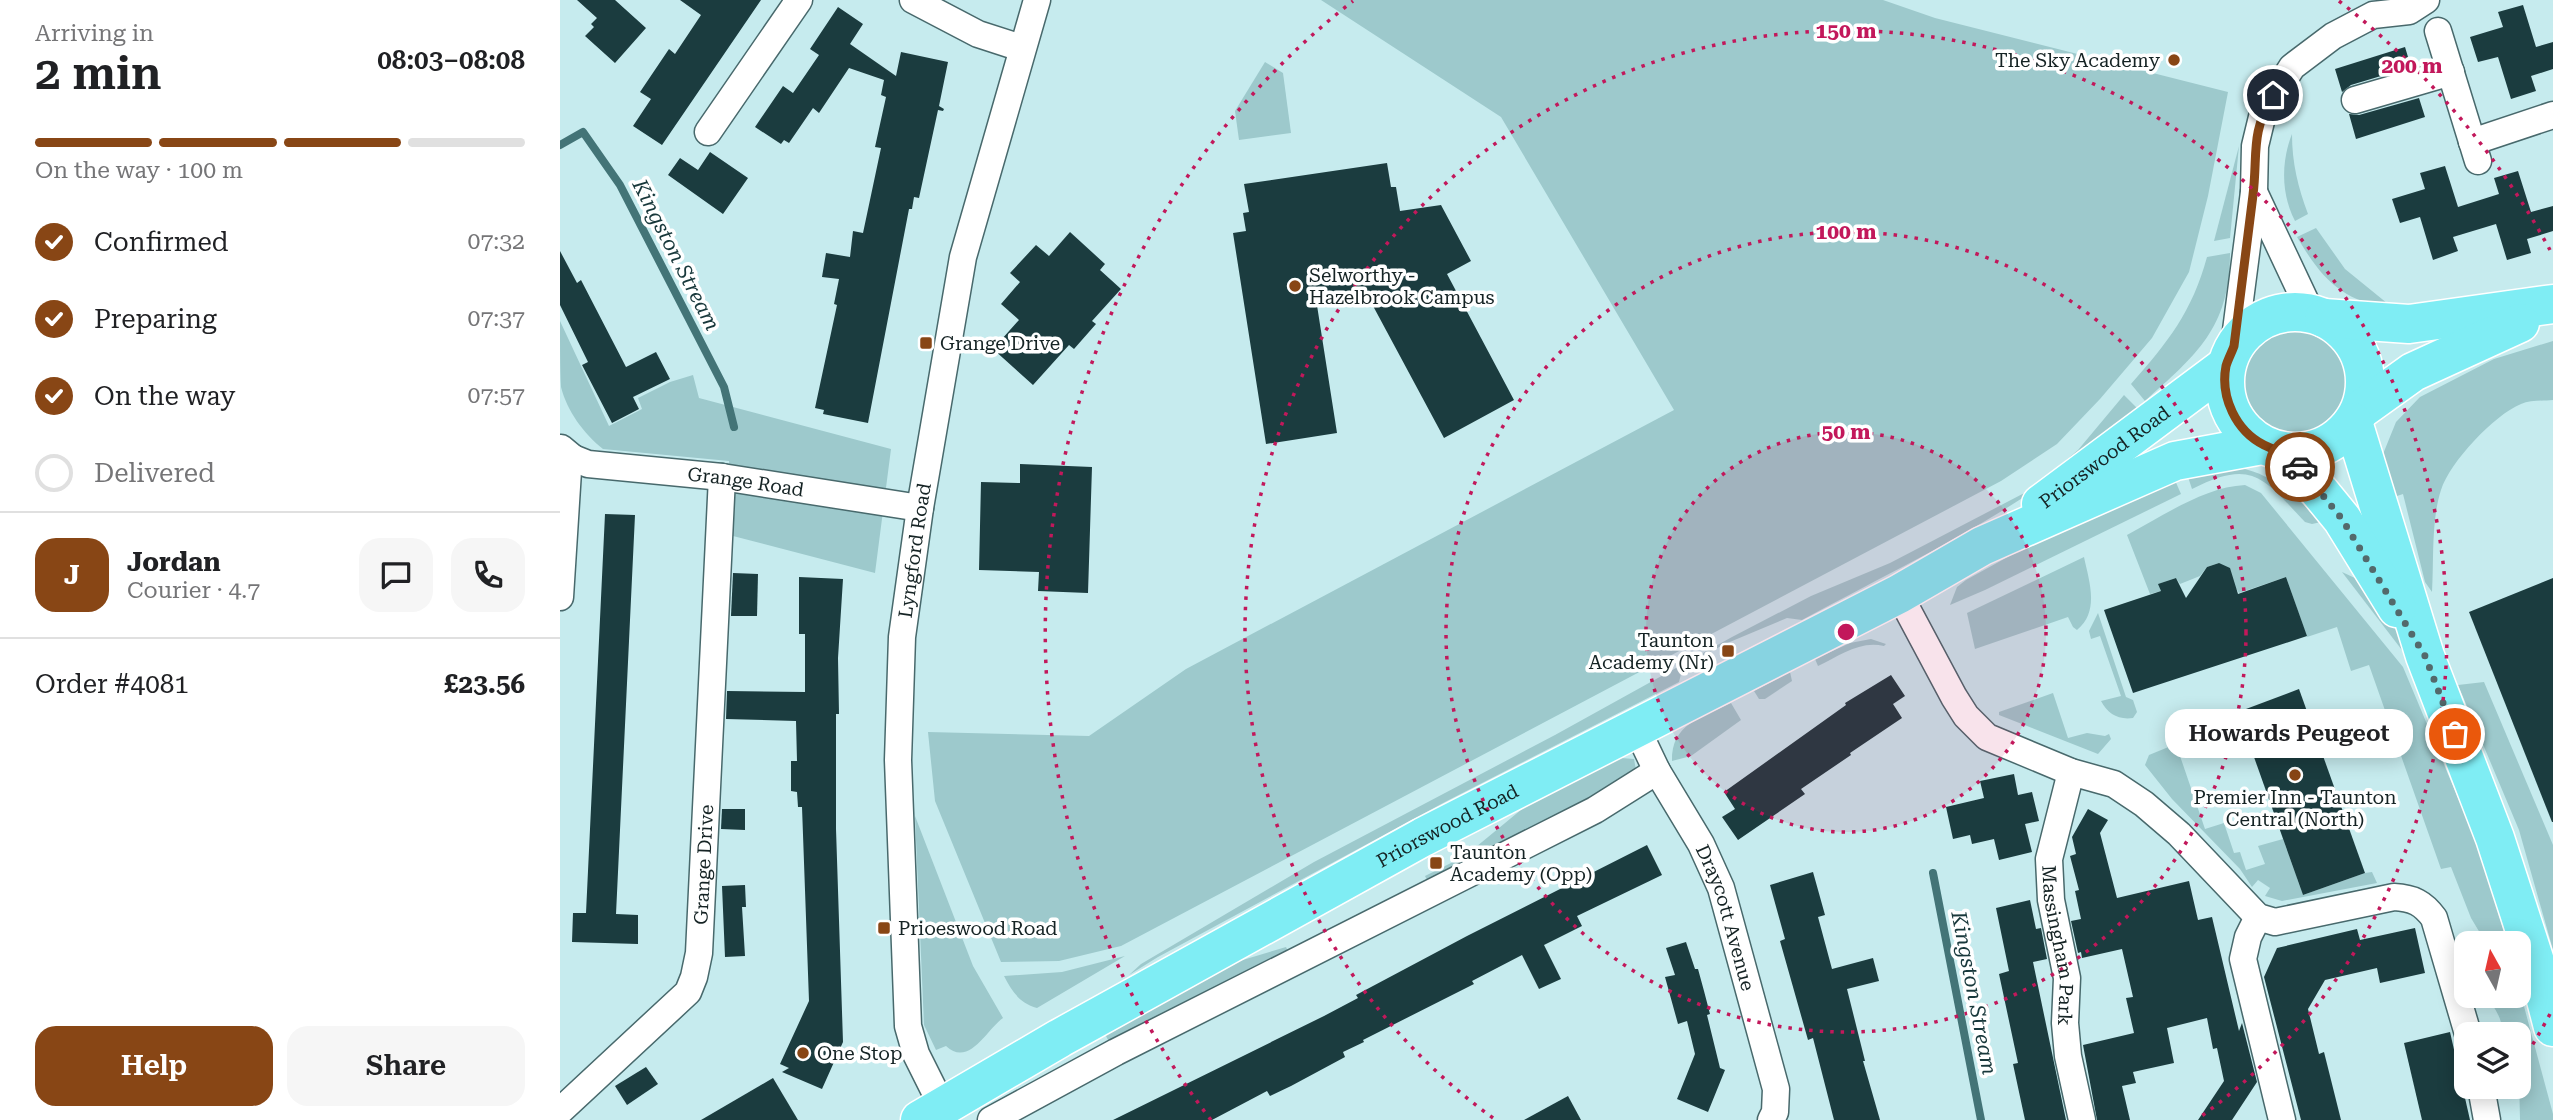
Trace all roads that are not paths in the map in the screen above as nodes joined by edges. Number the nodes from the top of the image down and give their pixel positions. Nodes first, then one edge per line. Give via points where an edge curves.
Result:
1 (799, 0) edge
2 (913, 0) edge
3 (1037, 0) edge
4 (2426, 0) edge
5 (2438, 31) dead end
6 (1021, 48) junction
7 (2451, 72) junction
8 (2355, 100) dead end
9 (2553, 115) edge
10 (708, 132) dead end
11 (2254, 192) junction
12 (2553, 304) edge
13 (2553, 310) edge
14 (2318, 316) junction
15 (2230, 356) junction
16 (2357, 416) junction
17 (2275, 449) junction
18 (566, 452) edge
19 (722, 477) junction
20 (920, 508) junction
21 (1982, 546) junction
22 (1899, 594) junction
23 (560, 597) edge
24 (2425, 656) junction
25 (1636, 727) junction
26 (1657, 771) junction
27 (2071, 772) junction
28 (2258, 917) junction
29 (2465, 1022) edge
30 (2553, 1027) edge
31 (2483, 1099) edge
32 (560, 1111) edge
33 (931, 1113) edge
34 (991, 1120) edge
35 (1771, 1120) edge
36 (2082, 1120) edge
37 (2282, 1120) edge
38 (2487, 1120) edge

1 - 10 street
2 - 6 street via 978,34
3 - 6 street, Lyngford Road
4 - 11 street via 2409,11 2373,15 2333,36 2292,67 2263,113 2255,146
5 - 7 street
6 - 20 street, Lyngford Road via 962,257
7 - 8 street
7 - 9 street via 2475,152
11 - 14 street
11 - 15 street
12 - 14 main road, Priorswood Road via 2409,324
13 - 16 main road, Priorswood Road via 2429,363
14 - 15 main road, Priorswood Road via 2289,312 2268,317 2249,329
14 - 16 main road via 2340,327 2361,356 2365,383
15 - 17 main road via 2225,389 2231,411 2244,430
15 - 21 main road, Priorswood Road
16 - 17 main road, Priorswood Road via 2336,440 2313,450
16 - 24 main road
17 - 21 main road, Priorswood Road via 2175,461
17 - 24 main road via 2342,519
18 - 19 street, Grange Road via 588,464
18 - 23 street
19 - 20 street, Grange Road
19 - 32 street, Grange Drive via 699,953 694,976 688,992
20 - 33 street, Lyngford Road via 902,638 898,760 908,1026
21 - 22 main road, Priorswood Road
22 - 25 main road, Priorswood Road
22 - 27 street via 1966,716 1987,737
24 - 30 main road via 2495,838
25 - 26 street, Draycott Avenue
25 - 33 main road, Priorswood Road via 1423,837
26 - 34 street via 1595,810 1127,1046
26 - 35 street, Draycott Avenue via 1721,888 1776,1089
27 - 28 street via 2114,784 2144,804
27 - 36 street, Massingham Park via 2049,859 2050,900 2067,978 2068,1056
28 - 29 street via 2275,922 2394,897 2418,902 2434,918
28 - 37 street via 2243,959
31 - 38 street

